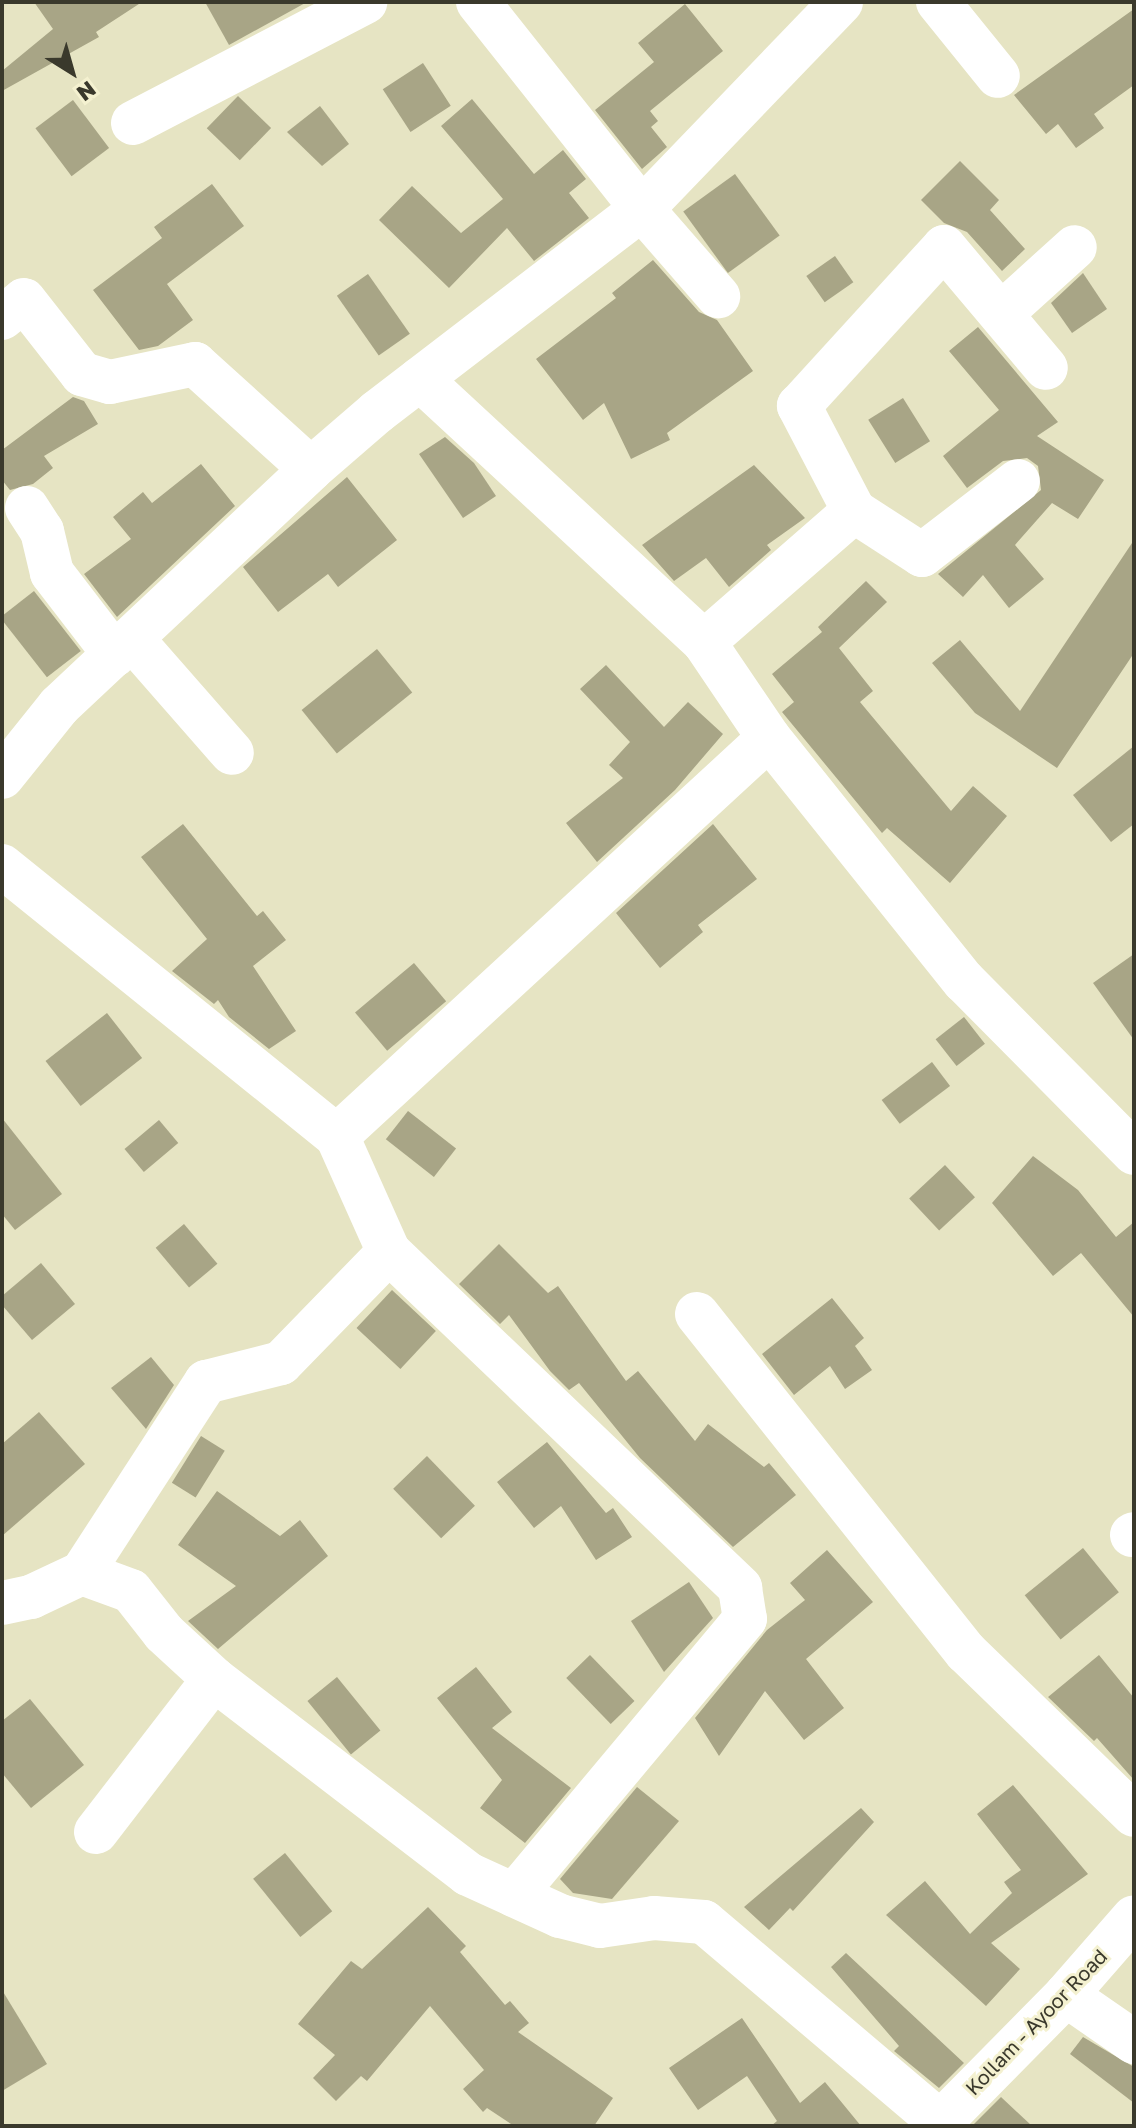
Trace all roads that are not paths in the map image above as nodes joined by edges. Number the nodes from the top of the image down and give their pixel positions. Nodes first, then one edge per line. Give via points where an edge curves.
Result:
1 (365, 2) edge
2 (478, 2) edge
3 (841, 2) edge
4 (938, 2) edge
5 (998, 76) dead end
6 (133, 123) dead end
7 (642, 209) junction
8 (1075, 247) dead end
9 (718, 296) dead end
10 (1002, 313) junction
11 (2, 318) edge
12 (1046, 368) dead end
13 (420, 379) junction
14 (311, 469) junction
15 (1018, 481) dead end
16 (27, 508) dead end
17 (854, 511) junction
18 (704, 642) junction
19 (124, 647) junction
20 (769, 738) junction
21 (232, 753) dead end
22 (2, 777) edge
23 (2, 866) edge
24 (337, 1136) junction
25 (1134, 1153) edge
26 (389, 1252) junction
27 (697, 1314) dead end
28 (82, 1573) junction
29 (2, 1603) edge
30 (214, 1679) junction
31 (1134, 1815) edge
32 (96, 1832) dead end
33 (514, 1895) junction
34 (1134, 1917) edge
35 (1066, 1995) junction
36 (1134, 2042) edge
37 (938, 2124) edge

1 - 6 street
2 - 7 street
3 - 7 street
4 - 5 street
7 - 9 street
7 - 13 street
8 - 10 street
10 - 12 street
10 - 17 street via 944,247 799,406
11 - 14 street via 24,300 82,374 110,382 195,364
13 - 14 street
13 - 18 street
14 - 19 street
15 - 17 street via 922,555
16 - 19 street via 42,531 52,573
17 - 18 street
18 - 20 street
19 - 21 street
19 - 22 street via 59,706
20 - 24 street
20 - 25 street via 964,981
23 - 24 street
24 - 26 street
26 - 28 street via 281,1363 206,1382
26 - 33 street via 723,1570 740,1588 744,1605 745,1619
27 - 31 street via 966,1652
28 - 29 street via 31,1597
28 - 30 street via 131,1591 164,1633
30 - 32 street
30 - 33 street via 468,1874
33 - 37 street via 560,1916 600,1926 654,1918 704,1922
34 - 35 street, Kollam - Ayoor Road
35 - 36 street
35 - 37 street, Kollam - Ayoor Road

